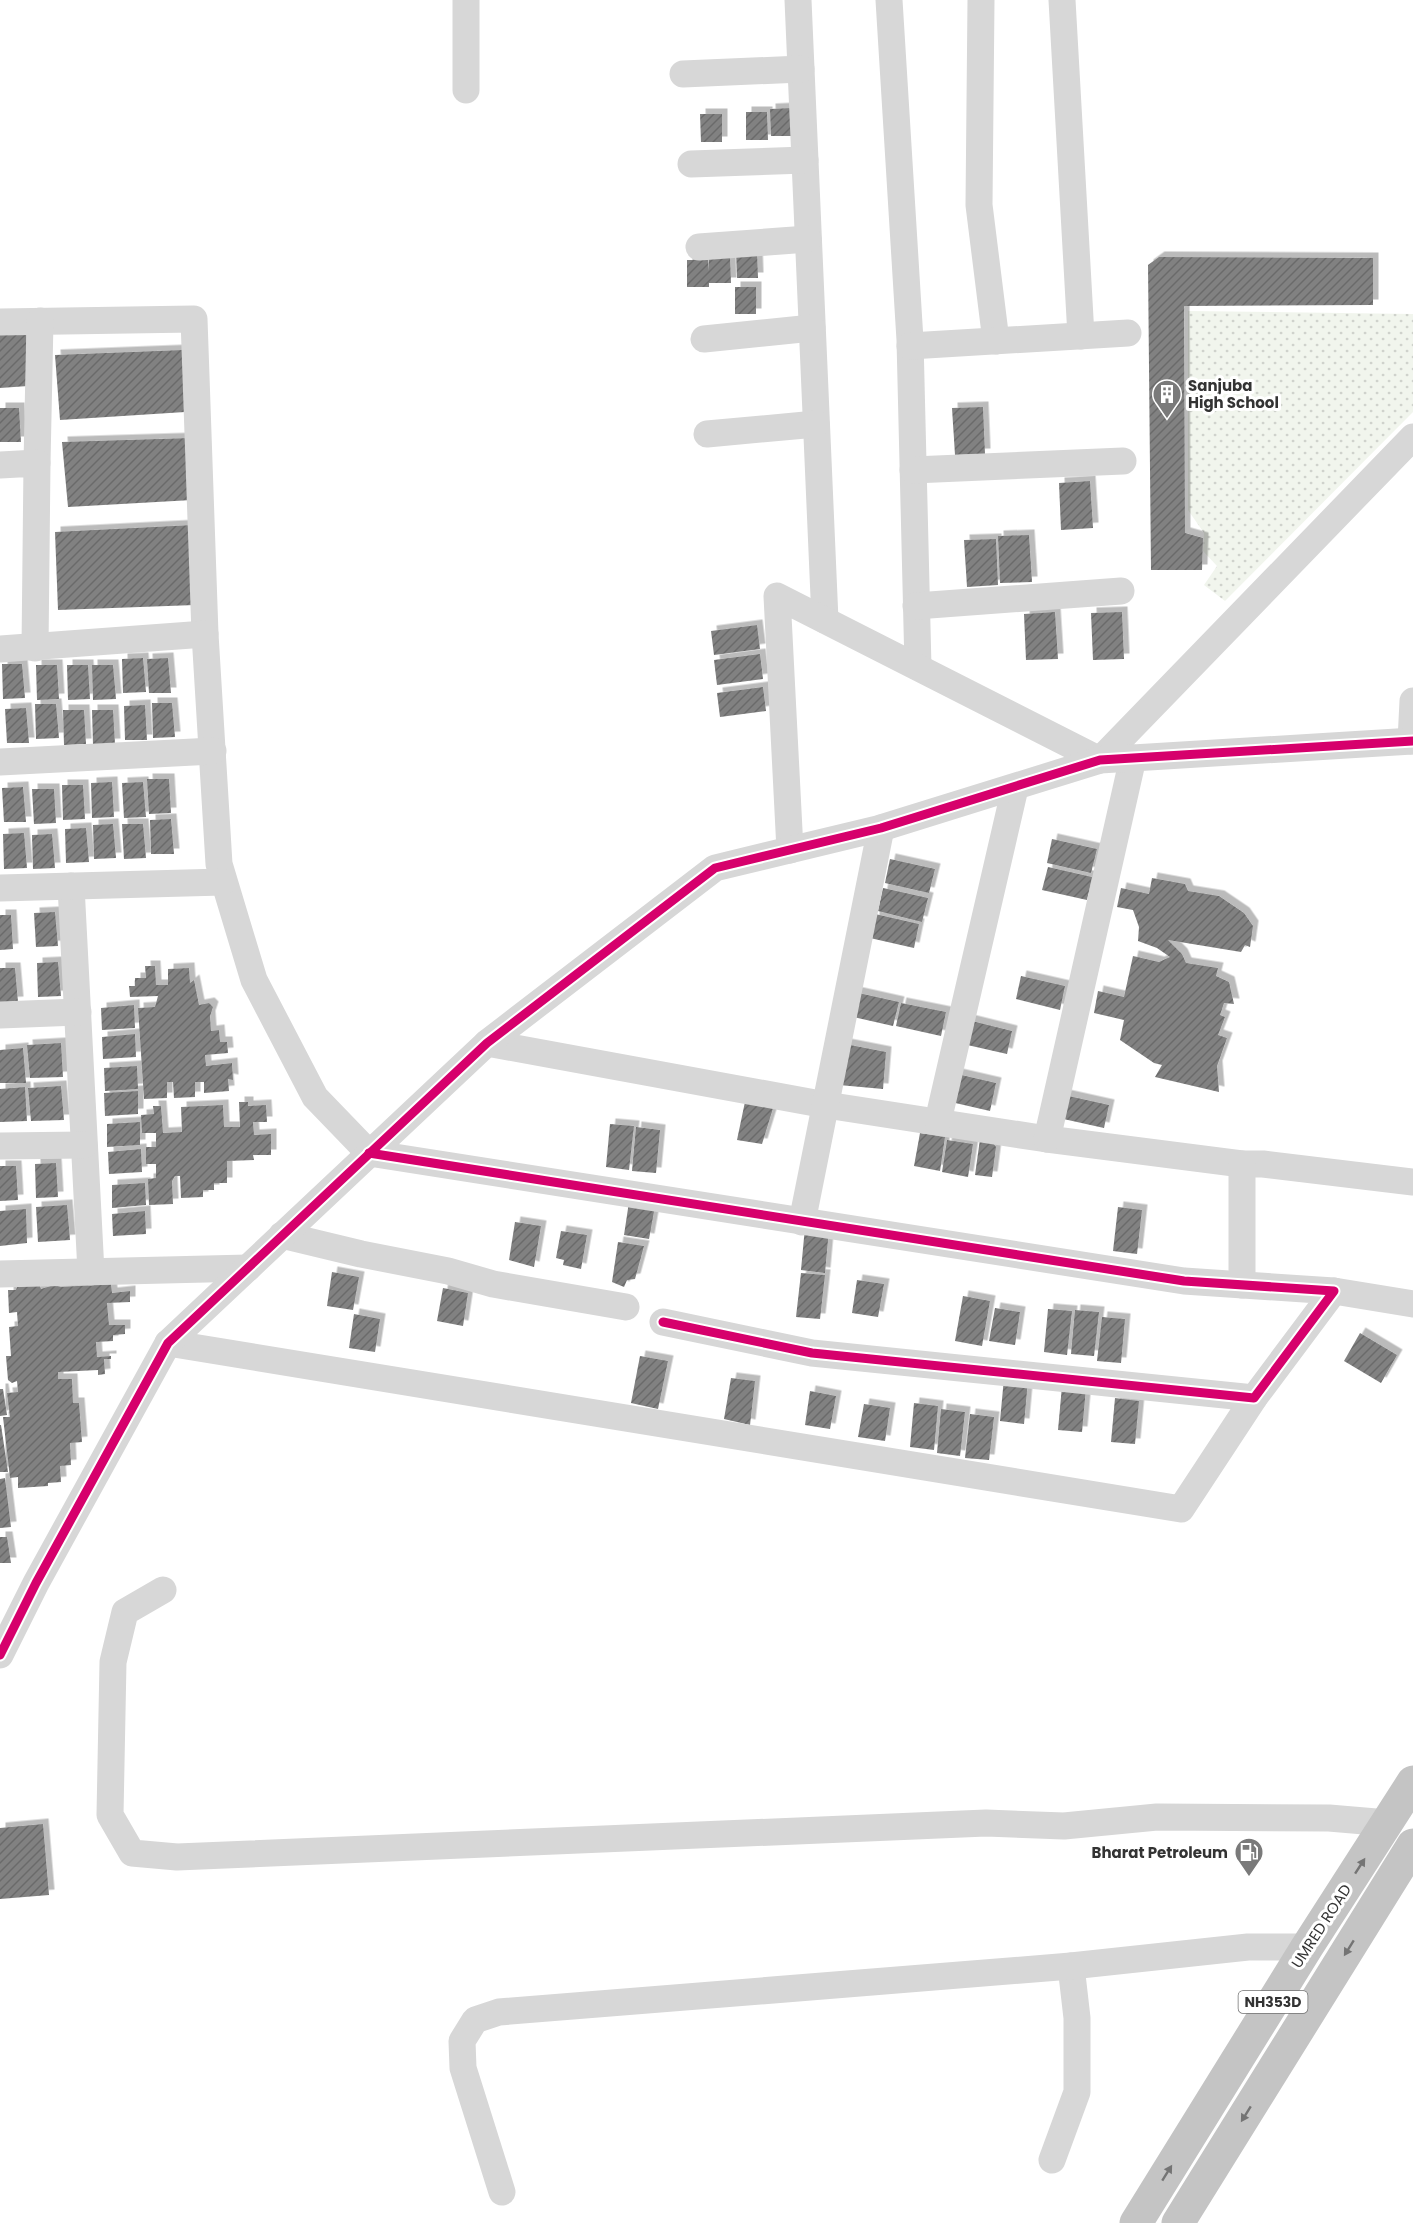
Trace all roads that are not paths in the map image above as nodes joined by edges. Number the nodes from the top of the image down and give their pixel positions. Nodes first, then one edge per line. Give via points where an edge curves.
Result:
1 (466, 0) edge
2 (798, 0) edge
3 (888, 0) edge
4 (981, 0) edge
5 (1062, 0) edge
6 (801, 69) junction
7 (683, 74) dead end
8 (466, 90) dead end
9 (805, 160) junction
10 (691, 164) dead end
11 (808, 239) junction
12 (699, 247) dead end
13 (40, 321) junction
14 (0, 322) edge
15 (813, 328) junction
16 (1128, 333) dead end
17 (1081, 336) junction
18 (704, 339) dead end
19 (996, 341) junction
20 (910, 346) junction
21 (816, 424) junction
22 (707, 434) dead end
23 (1413, 437) edge
24 (1123, 460) dead end
25 (37, 464) junction
26 (0, 465) edge
27 (913, 470) junction
28 (1121, 591) dead end
29 (916, 606) junction
30 (825, 620) junction
31 (205, 634) junction
32 (36, 648) junction
33 (0, 649) edge
34 (918, 667) junction
35 (1413, 701) edge
36 (1412, 741) edge
37 (213, 751) junction
38 (1133, 758) junction
39 (1100, 760) junction
40 (0, 762) edge
41 (1015, 788) junction
42 (881, 828) junction
43 (790, 850) junction
44 (223, 882) junction
45 (71, 886) junction
46 (0, 888) edge
47 (78, 1012) junction
48 (0, 1014) edge
49 (487, 1043) junction
50 (826, 1105) junction
51 (939, 1121) junction
52 (1047, 1139) junction
53 (84, 1145) junction
54 (0, 1146) edge
55 (369, 1153) junction
56 (1242, 1164) junction
57 (1413, 1182) edge
58 (802, 1222) junction
59 (282, 1235) junction
60 (248, 1268) junction
61 (91, 1272) junction
62 (0, 1274) edge
63 (1242, 1285) junction
64 (1334, 1291) junction
65 (1413, 1304) edge
66 (627, 1307) dead end
67 (663, 1322) dead end
68 (168, 1343) junction
69 (1254, 1398) junction
70 (163, 1590) dead end
71 (0, 1655) edge
72 (1413, 1782) edge
73 (1388, 1823) junction
74 (1413, 1845) edge
75 (1307, 1947) junction
76 (1071, 1966) junction
77 (1052, 2160) dead end
78 (502, 2192) dead end
79 (1136, 2223) edge
80 (1178, 2223) edge

1 - 8 street
2 - 6 street
3 - 20 street
4 - 19 street via 980,205
5 - 17 street
6 - 7 street
6 - 9 street
9 - 10 street
9 - 11 street
11 - 12 street
11 - 15 street
13 - 14 street
13 - 25 street
13 - 31 street via 194,319
15 - 18 street
15 - 21 street
16 - 17 street
17 - 19 street
19 - 20 street
20 - 27 street
21 - 22 street
21 - 30 street
23 - 39 street
24 - 27 street
25 - 26 street
25 - 32 street
27 - 29 street
28 - 29 street
29 - 34 street
30 - 34 street
30 - 43 street via 777,596
31 - 32 street
31 - 37 street
32 - 33 street
34 - 39 street
35 - 36 street
36 - 38 street
37 - 40 street
37 - 44 street
38 - 39 street
38 - 52 street
39 - 41 street
41 - 42 street
41 - 51 street
42 - 43 street
42 - 50 street
43 - 49 street via 715,868
44 - 45 street
44 - 55 street via 254,980 315,1097
45 - 46 street
45 - 47 street
47 - 48 street
47 - 53 street
49 - 50 street
49 - 55 street
50 - 51 street
50 - 58 street
51 - 52 street
52 - 56 street
53 - 54 street
53 - 61 street
55 - 58 street
55 - 59 street
56 - 57 street
56 - 63 street
58 - 63 street via 1184,1281
59 - 60 street
59 - 66 street via 493,1284
60 - 61 street
60 - 68 street
61 - 62 street
63 - 64 street
64 - 65 street
64 - 69 street
67 - 69 street via 812,1353
68 - 69 street via 1181,1509
68 - 71 street
70 - 73 street via 124,1612 113,1662 110,1815 132,1853 177,1857 986,1823 1064,1826 1158,1817 1329,1818
72 - 73 highway, UMRED ROAD / NH353D
75 -> 73 highway, UMRED ROAD / NH353D
74 -> 80 highway, NH353D
75 - 76 street via 1248,1947
79 -> 75 highway, UMRED ROAD / NH353D
76 - 77 street via 1077,2018 1077,2092
76 - 78 street via 499,2012 475,2020 462,2041 463,2068

